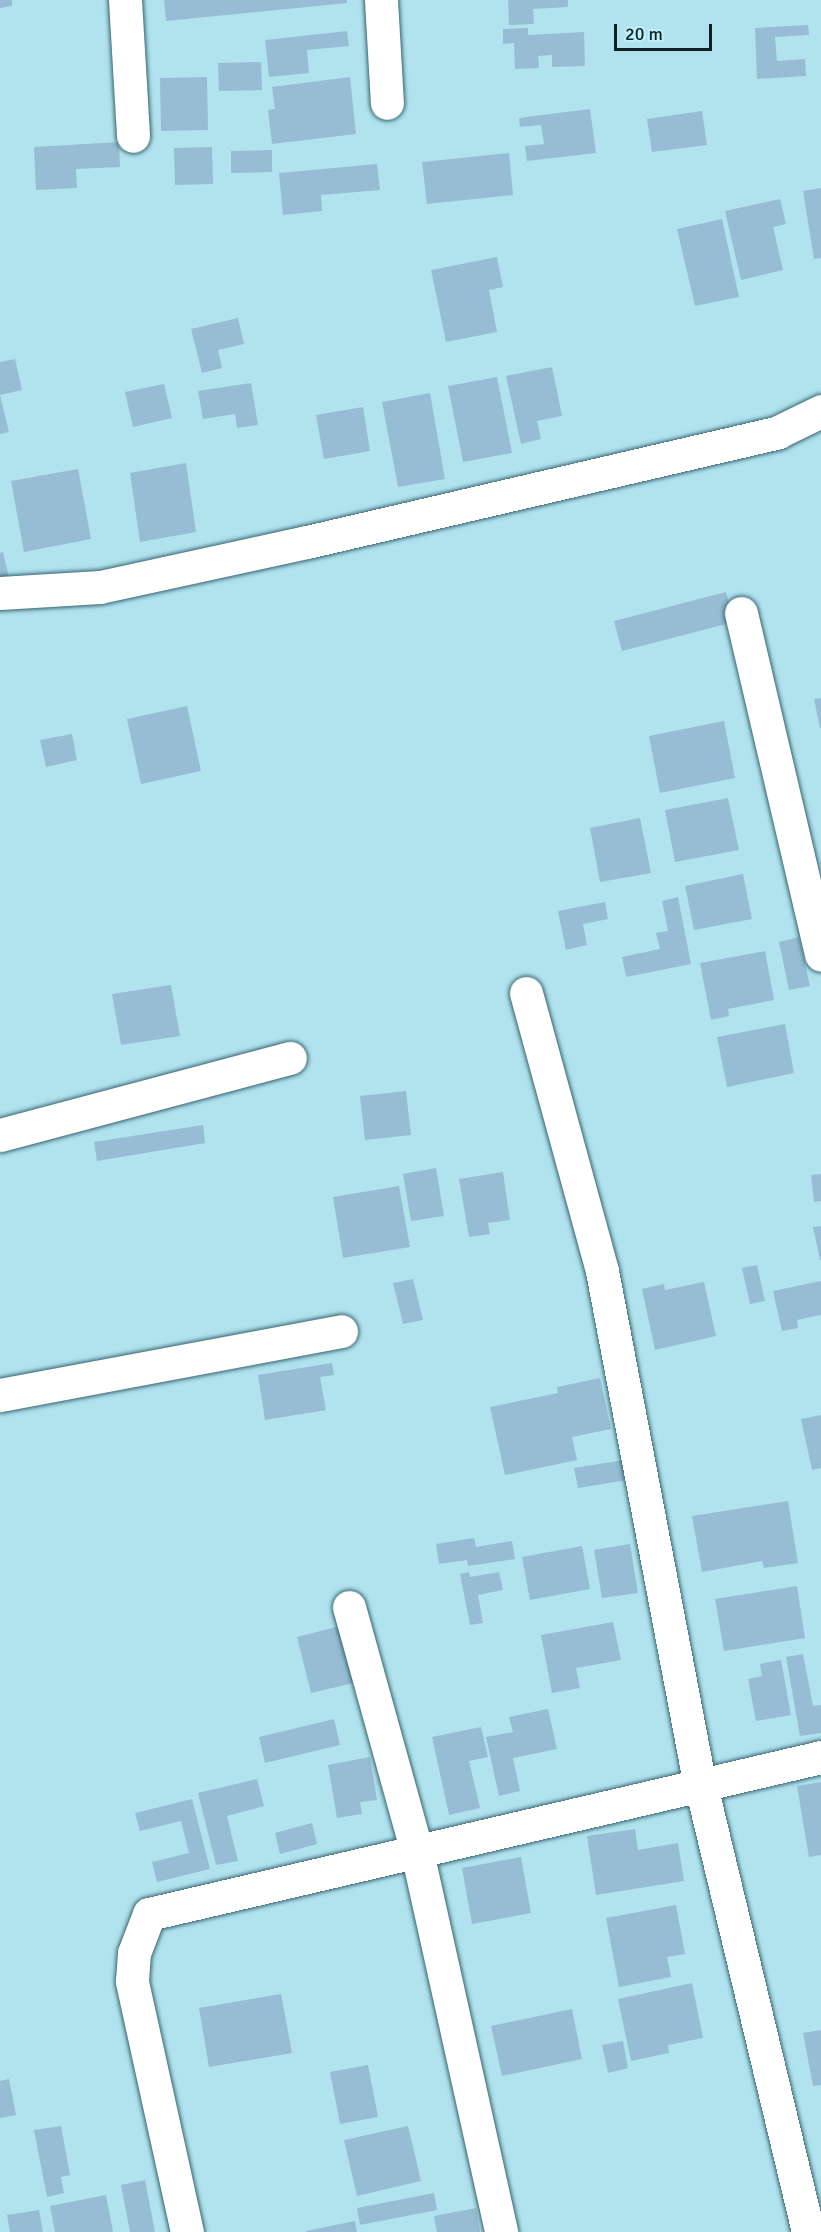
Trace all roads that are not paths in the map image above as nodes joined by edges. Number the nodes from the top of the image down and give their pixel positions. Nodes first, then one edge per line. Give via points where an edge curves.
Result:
1 (125, 0) edge
2 (381, 0) edge
3 (387, 103) dead end
4 (133, 136) dead end
5 (821, 411) edge
6 (0, 593) edge
7 (741, 613) dead end
8 (821, 955) edge
9 (526, 993) dead end
10 (290, 1058) dead end
11 (0, 1135) edge
12 (341, 1331) dead end
13 (0, 1395) edge
14 (349, 1606) dead end
15 (821, 1757) edge
16 (702, 1785) junction
17 (417, 1852) junction
18 (187, 2232) edge
19 (501, 2232) edge
20 (808, 2232) edge

1 - 4 street
2 - 3 street
5 - 6 street via 778,432 307,542 100,587
7 - 8 street
9 - 16 street via 602,1271
10 - 11 street
12 - 13 street
14 - 17 street
15 - 16 street
16 - 17 street
16 - 20 street
17 - 18 street via 149,1914 134,1953 132,1981
17 - 19 street

